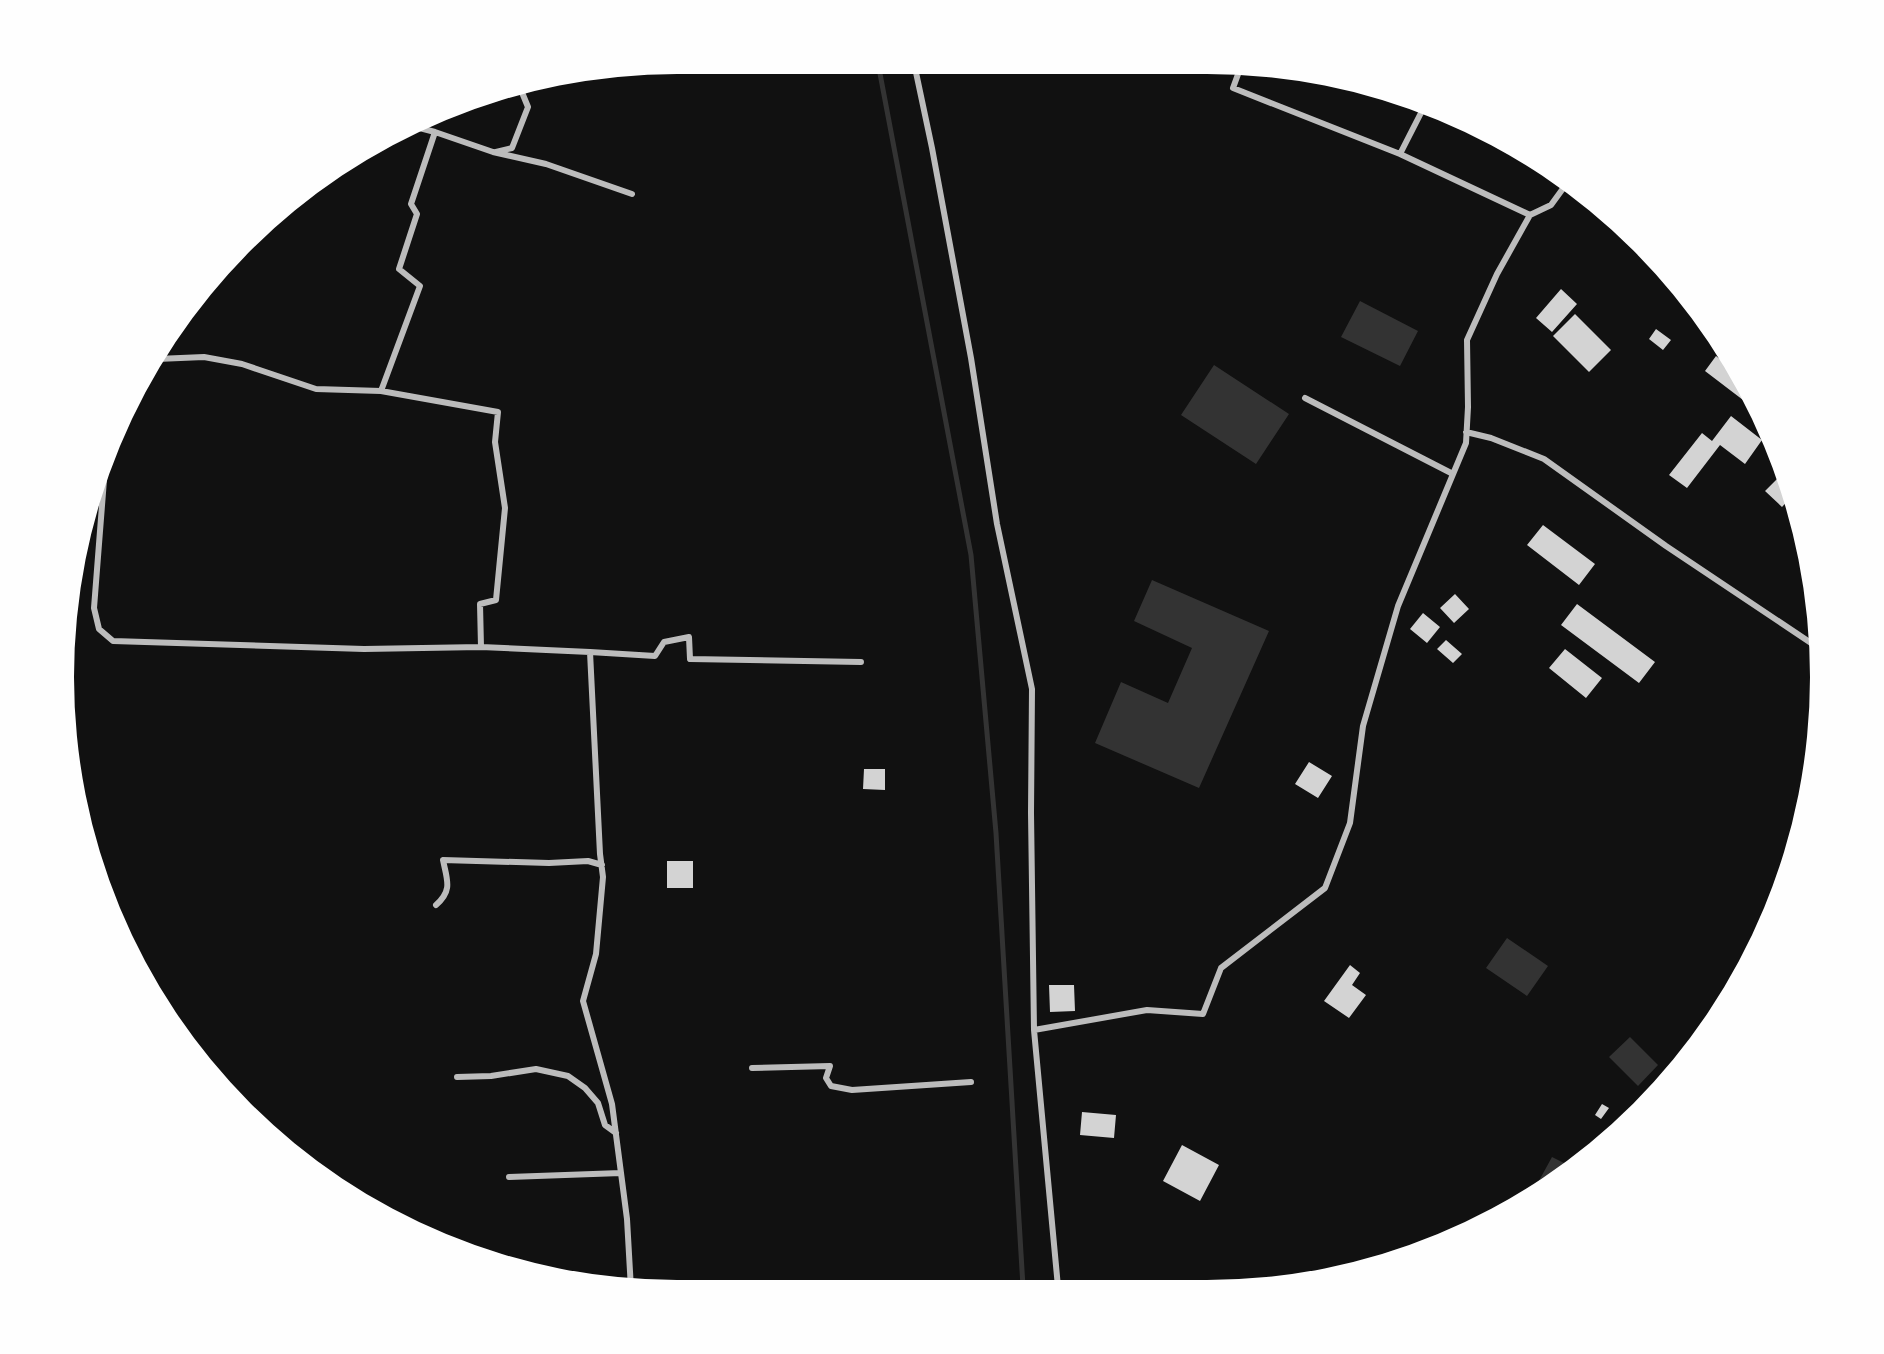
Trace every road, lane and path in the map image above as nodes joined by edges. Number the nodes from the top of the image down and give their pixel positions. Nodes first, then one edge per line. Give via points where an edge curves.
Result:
1 (916, 74) edge
2 (1238, 75) edge
3 (523, 94) edge
4 (1421, 113) edge
5 (424, 129) edge
6 (435, 132) junction
7 (493, 152) junction
8 (1400, 154) junction
9 (1562, 190) edge
10 (632, 194) dead end
11 (1530, 215) junction
12 (164, 359) edge
13 (381, 391) junction
14 (1305, 398) dead end
15 (1466, 432) junction
16 (1453, 474) junction
17 (103, 492) edge
18 (1809, 642) edge
19 (481, 647) junction
20 (590, 652) junction
21 (861, 662) dead end
22 (602, 865) junction
23 (436, 905) dead end
24 (1034, 1030) junction
25 (752, 1068) dead end
26 (457, 1077) dead end
27 (971, 1082) dead end
28 (616, 1133) junction
29 (621, 1173) junction
30 (509, 1177) dead end
31 (630, 1278) edge
32 (1057, 1280) edge

1 - 24 street via 969,346 997,524 1032,689
2 - 8 street via 1233,88
3 - 7 street via 528,107 512,148
4 - 8 street
5 - 6 street
6 - 7 street
6 - 13 street via 411,204 417,214 399,269 420,286
7 - 10 street via 546,164
8 - 11 street
9 - 11 street via 1551,205
11 - 15 street via 1467,340
12 - 13 street via 204,357 242,364 316,389
13 - 19 street via 498,412 495,442 505,508 496,600 480,604
14 - 16 street
15 - 16 street via 1466,443
15 - 18 street via 1544,459
16 - 24 street via 1398,606 1362,726 1350,823 1325,888 1221,968 1203,1014 1147,1010
17 - 19 street via 94,608 99,629 113,641 364,649
19 - 20 street
20 - 21 street via 656,656 664,642 689,637 690,659
20 - 22 street
22 - 23 street via 588,861 443,860 449,887
22 - 28 street via 596,954 583,1001 612,1104
24 - 32 street
25 - 27 street via 831,1066 826,1078 831,1086 852,1090
26 - 28 street via 536,1069 568,1076 598,1103 605,1125
28 - 29 street
29 - 30 street
29 - 31 street

